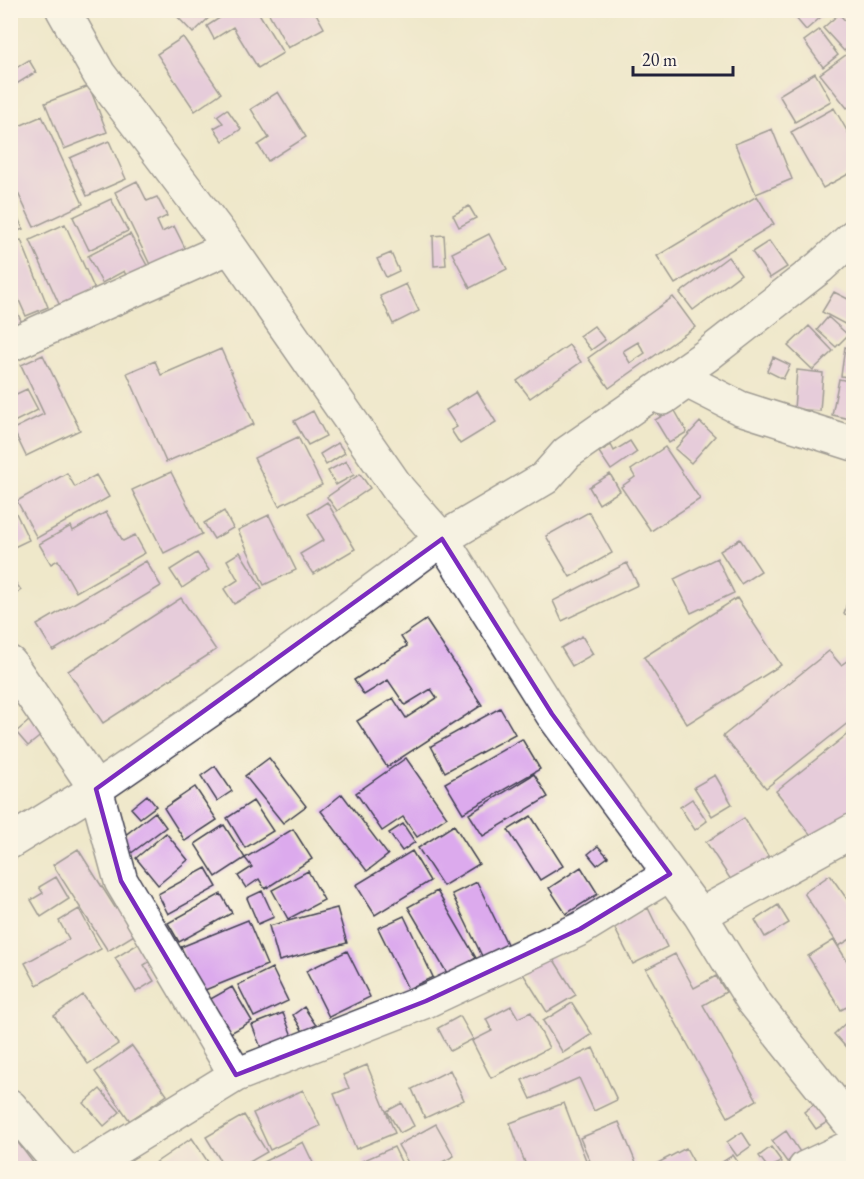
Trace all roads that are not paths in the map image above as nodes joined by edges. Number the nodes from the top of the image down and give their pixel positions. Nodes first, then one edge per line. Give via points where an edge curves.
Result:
1 (63, 10) edge
2 (854, 236) edge
3 (230, 247) junction
4 (10, 345) edge
5 (626, 414) junction
6 (854, 444) edge
7 (442, 539) junction
8 (10, 663) edge
9 (96, 789) junction
10 (854, 830) edge
11 (10, 842) edge
12 (670, 874) junction
13 (700, 915) junction
14 (236, 1075) junction
15 (10, 1106) edge
16 (854, 1128) edge
17 (854, 1145) edge
18 (63, 1168) edge
19 (86, 1168) edge
20 (805, 1168) edge

1 - 3 street via 99,74
2 - 5 street via 706,356
3 - 4 street
3 - 7 street via 399,490
5 - 6 street via 662,399 687,381 740,408
5 - 7 street via 567,453 545,478
7 - 9 street via 232,695
7 - 12 street via 552,714
8 - 9 street
9 - 11 street
9 - 14 street via 121,881
10 - 13 street
12 - 13 street
12 - 14 street via 580,929 436,996
13 - 16 street via 753,1001
14 - 19 street
15 - 18 street
17 - 20 street

